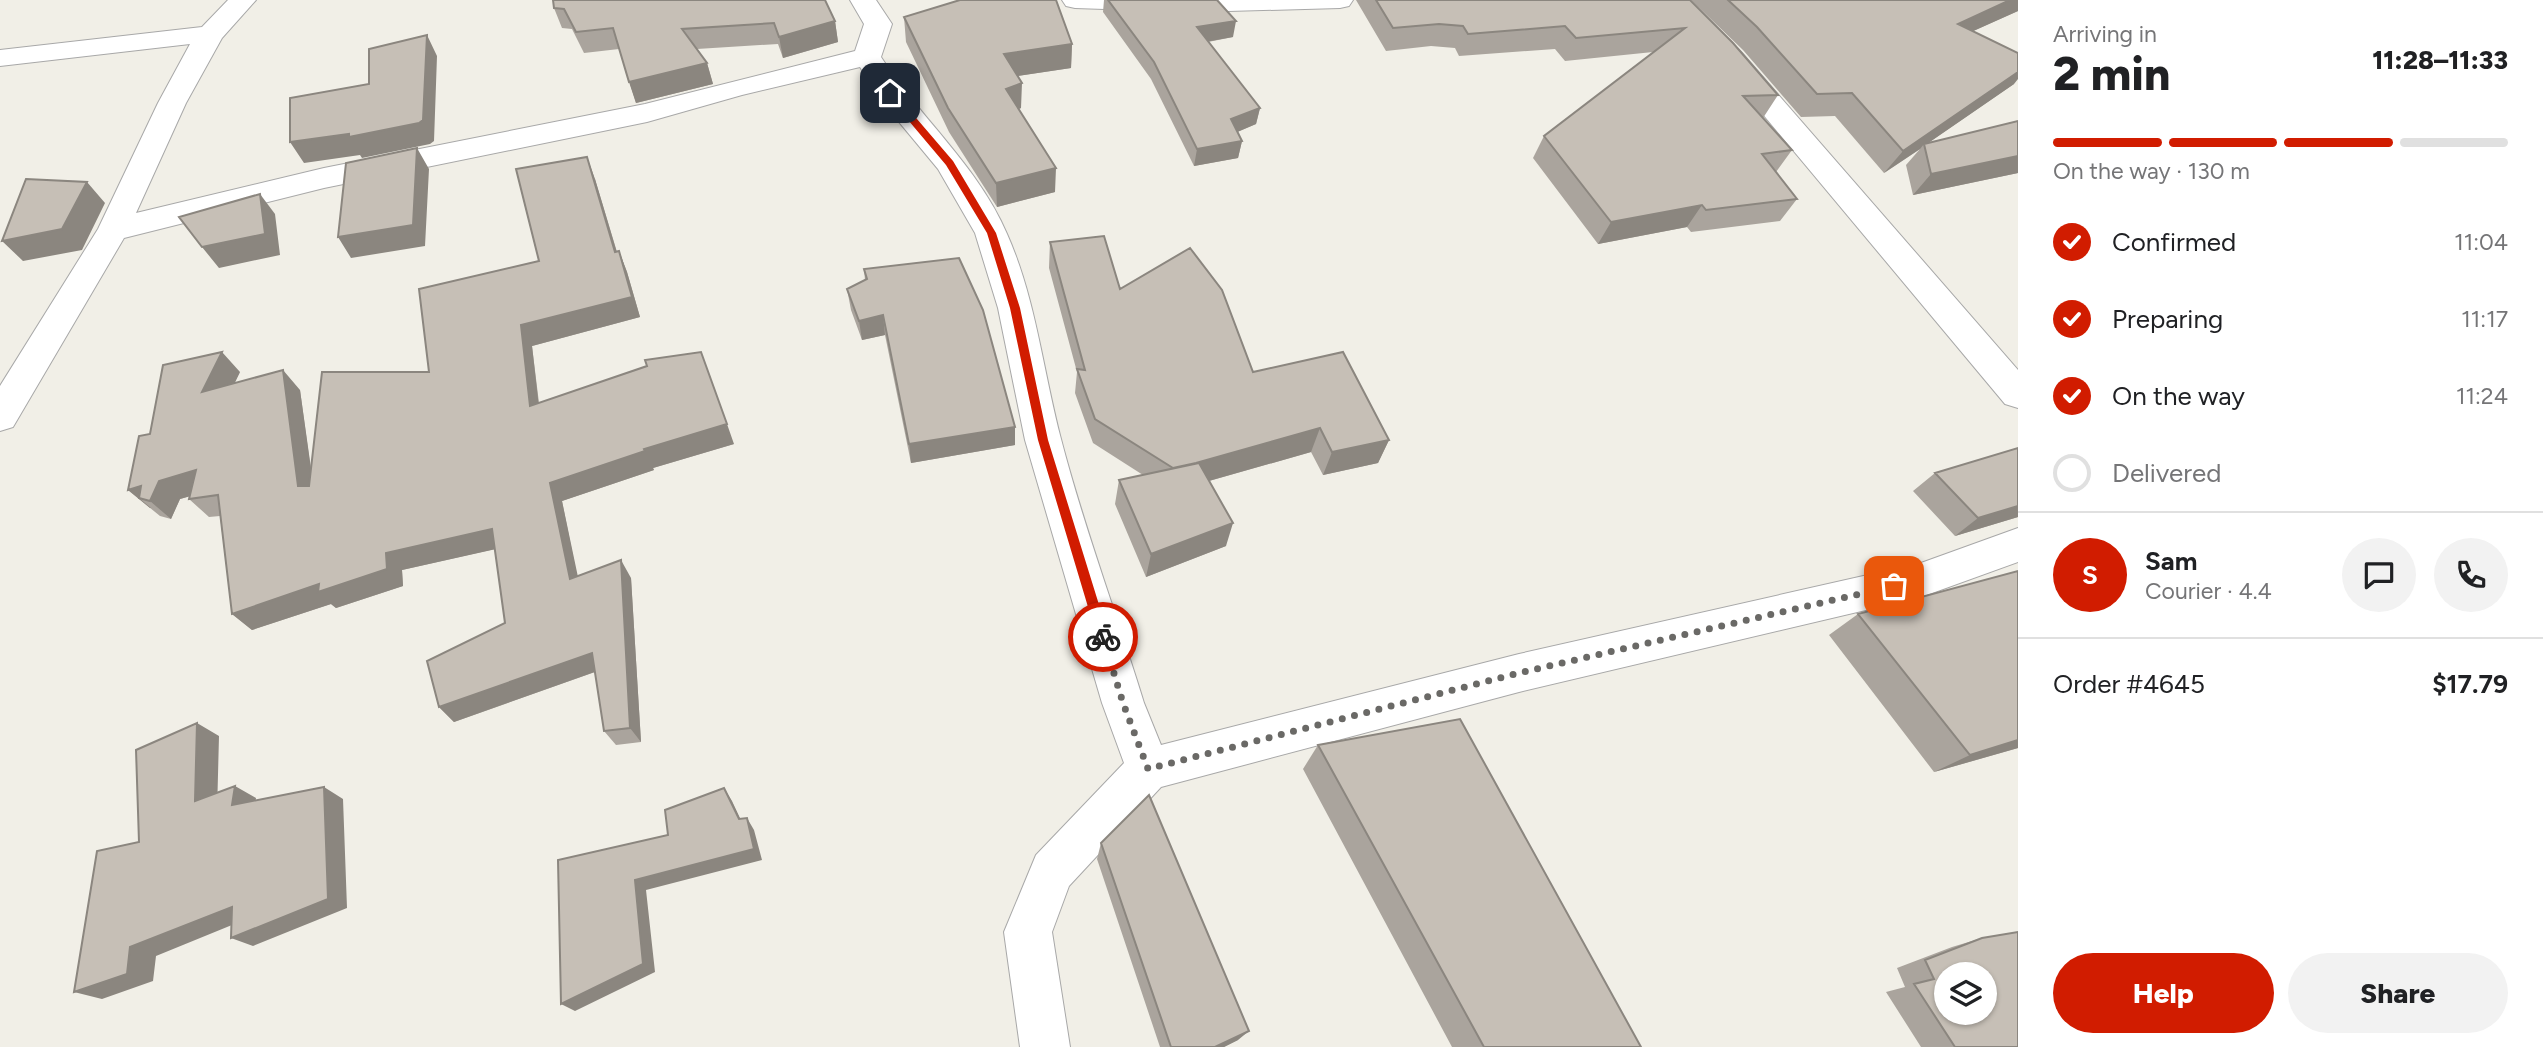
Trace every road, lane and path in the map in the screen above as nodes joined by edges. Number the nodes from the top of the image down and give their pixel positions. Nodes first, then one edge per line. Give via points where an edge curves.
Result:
1 (243, 0) edge
2 (863, 0) edge
3 (1075, 0) edge
4 (1340, 0) edge
5 (1672, 0) edge
6 (210, 34) junction
7 (883, 34) junction
8 (0, 58) edge
9 (113, 230) junction
10 (2018, 394) edge
11 (0, 417) edge
12 (2018, 545) edge
13 (1148, 769) junction
14 (1045, 1047) edge

1 - 6 street
2 - 7 street
3 - 4 street via 1193,4
5 - 10 street via 1731,58
6 - 8 street
6 - 9 street
7 - 9 street via 736,88 648,113 324,178
7 - 13 street via 890,93 950,163 991,233 1015,308 1054,479
9 - 11 street
12 - 13 street via 1921,580 1519,673
13 - 14 street via 1052,871 1028,932

